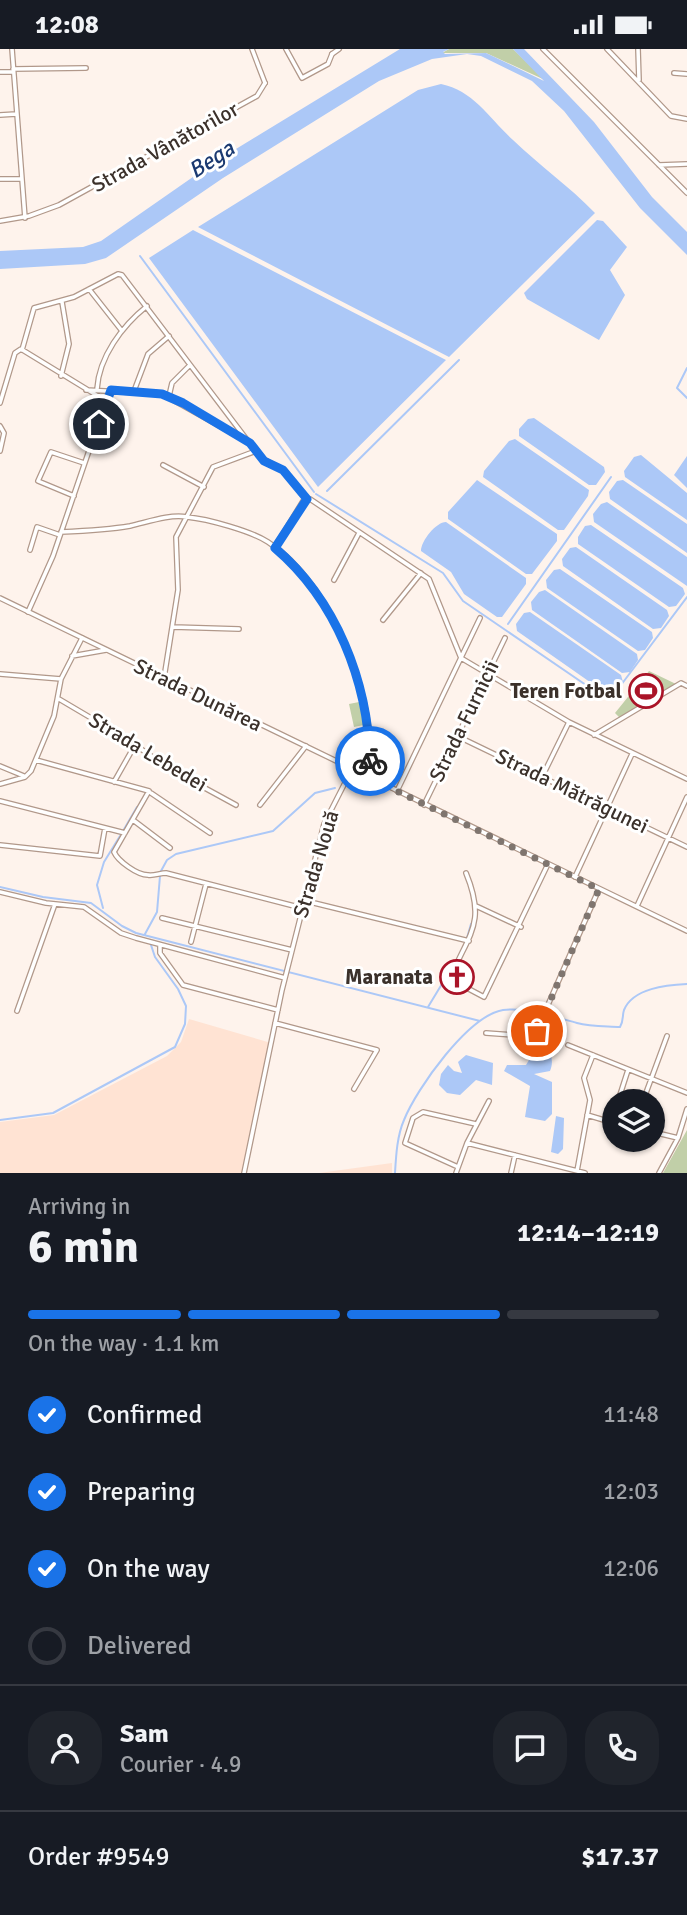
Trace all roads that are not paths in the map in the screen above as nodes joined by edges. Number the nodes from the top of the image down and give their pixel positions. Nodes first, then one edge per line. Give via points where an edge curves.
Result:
1 (12, 49) edge
2 (252, 49) edge
3 (286, 49) edge
4 (339, 49) edge
5 (543, 49) edge
6 (607, 49) edge
7 (638, 49) edge
8 (86, 68) dead end
9 (13, 70) junction
10 (0, 72) edge
11 (674, 73) dead end
12 (687, 74) edge
13 (639, 82) junction
14 (16, 114) junction
15 (0, 115) edge
16 (687, 119) edge
17 (687, 164) edge
18 (659, 165) junction
19 (0, 179) edge
20 (23, 179) junction
21 (687, 193) edge
22 (25, 218) junction
23 (0, 221) edge
24 (89, 289) junction
25 (62, 302) junction
26 (147, 306) junction
27 (122, 331) junction
28 (169, 336) junction
29 (22, 350) junction
30 (190, 365) junction
31 (61, 376) junction
32 (97, 389) junction
33 (84, 390) junction
34 (111, 390) junction
35 (134, 391) junction
36 (169, 396) junction
37 (101, 397) junction
38 (0, 403) edge
39 (106, 403) junction
40 (0, 426) edge
41 (250, 443) junction
42 (0, 450) edge
43 (256, 451) junction
44 (85, 463) junction
45 (163, 465) dead end
46 (204, 487) junction
47 (74, 496) junction
48 (307, 499) junction
49 (188, 517) junction
50 (61, 533) junction
51 (359, 533) junction
52 (275, 548) junction
53 (30, 550) dead end
54 (421, 573) junction
55 (334, 580) dead end
56 (0, 599) edge
57 (28, 612) junction
58 (480, 618) dead end
59 (383, 620) dead end
60 (173, 627) junction
61 (239, 629) dead end
62 (82, 638) junction
63 (505, 638) dead end
64 (106, 650) junction
65 (72, 656) junction
66 (461, 658) junction
67 (0, 674) edge
68 (488, 674) junction
69 (164, 678) junction
70 (61, 679) junction
71 (687, 686) edge
72 (59, 699) junction
73 (569, 722) junction
74 (594, 735) junction
75 (457, 736) junction
76 (135, 745) junction
77 (306, 747) junction
78 (632, 754) junction
79 (36, 760) junction
80 (0, 766) edge
81 (352, 769) junction
82 (25, 777) junction
83 (368, 777) junction
84 (542, 777) junction
85 (687, 779) edge
86 (114, 782) junction
87 (0, 784) edge
88 (397, 791) junction
89 (150, 793) junction
90 (687, 797) edge
91 (0, 801) edge
92 (236, 805) dead end
93 (260, 805) dead end
94 (424, 805) junction
95 (607, 809) junction
96 (133, 820) junction
97 (105, 828) junction
98 (125, 833) junction
99 (210, 834) dead end
100 (669, 838) junction
101 (0, 845) edge
102 (687, 847) edge
103 (170, 848) dead end
104 (548, 864) junction
105 (466, 873) dead end
106 (575, 877) junction
107 (206, 884) junction
108 (599, 889) junction
109 (0, 892) edge
110 (306, 901) junction
111 (55, 904) junction
112 (476, 906) junction
113 (637, 906) junction
114 (302, 908) junction
115 (162, 918) dead end
116 (195, 926) junction
117 (521, 926) junction
118 (687, 931) edge
119 (469, 941) junction
120 (191, 942) dead end
121 (160, 945) junction
122 (292, 950) junction
123 (285, 978) junction
124 (278, 1010) junction
125 (17, 1011) dead end
126 (275, 1023) junction
127 (486, 1033) dead end
128 (667, 1036) dead end
129 (568, 1045) dead end
130 (593, 1055) junction
131 (628, 1070) junction
132 (652, 1079) junction
133 (354, 1089) dead end
134 (622, 1089) edge
135 (648, 1089) edge
136 (687, 1093) edge
137 (489, 1101) dead end
138 (687, 1109) edge
139 (587, 1115) junction
140 (602, 1119) edge
141 (476, 1124) junction
142 (665, 1135) edge
143 (678, 1138) junction
144 (467, 1143) junction
145 (515, 1155) junction
146 (458, 1167) junction
147 (576, 1171) junction
148 (244, 1173) edge
149 (456, 1173) edge
150 (512, 1173) edge
151 (585, 1173) edge
152 (659, 1173) edge

1 - 9 street
2 - 22 street, Strada Vânătorilor via 265,83 257,96 59,205
3 - 4 street via 300,77 307,77 328,64
5 - 18 street
6 - 13 street
7 - 13 street
8 - 9 street
9 - 10 street
9 - 14 street
11 - 12 street
13 - 16 street via 671,116
14 - 15 street
14 - 20 street
17 - 18 street
18 - 21 street
19 - 20 street
20 - 22 street
22 - 23 street, Strada Vânătorilor
24 - 25 street
24 - 26 street via 120,274
24 - 27 street
25 - 29 street via 34,308
25 - 31 street via 69,344
26 - 27 street
26 - 28 street
27 - 32 street via 106,358
28 - 30 street
28 - 35 street via 148,354
29 - 31 street
29 - 38 street via 15,353
30 - 36 street via 172,383
30 - 41 street
31 - 33 street
32 - 33 street
32 - 34 street
32 - 37 street
33 - 37 street
34 - 35 street
34 - 39 street
35 - 36 street
36 - 41 street
37 - 39 street
39 - 44 street
40 - 42 street via 4,433
41 - 43 street
43 - 46 street via 214,467
43 - 48 street via 268,464 283,470
44 - 47 street
44 - 47 street via 51,452 38,481
45 - 46 street
46 - 49 street
47 - 50 street
48 - 51 street
48 - 52 street
49 - 50 street
49 - 52 street via 253,535
49 - 60 street via 176,540 178,590
50 - 53 street via 37,527
50 - 57 street
51 - 54 street
51 - 55 street
52 - 83 street via 316,593 349,653 366,724
54 - 59 street
54 - 66 street via 435,587
56 - 57 street, Strada Dunărea
57 - 62 street, Strada Dunărea
58 - 66 street
60 - 61 street
60 - 69 street
62 - 64 street, Strada Dunărea
62 - 65 street
63 - 68 street, Strada Furnicii
64 - 65 street
64 - 69 street, Strada Dunărea
65 - 70 street
66 - 68 street
66 - 88 street
67 - 70 street
68 - 73 street
68 - 75 street, Strada Furnicii
69 - 77 street, Strada Dunărea
70 - 72 street
71 - 74 street via 681,683
72 - 76 street, Strada Lebedei
72 - 79 street
73 - 74 street
73 - 84 street
74 - 78 street
75 - 84 street, Strada Mătrăgunei
75 - 94 street, Strada Furnicii
76 - 86 street
76 - 92 street, Strada Lebedei
77 - 81 street, Strada Dunărea
77 - 93 street
78 - 85 street
78 - 95 street
79 - 82 street
79 - 86 street
80 - 82 street
81 - 83 street, Strada Dunărea
81 - 110 street, Strada Nouă via 324,824
82 - 87 street
83 - 88 street, Strada Dunărea
84 - 95 street, Strada Mătrăgunei
86 - 89 street
88 - 94 street, Strada Dunărea
89 - 96 street
89 - 99 street
90 - 100 street
91 - 97 street
94 - 104 street, Strada Dunărea
95 - 100 street, Strada Mătrăgunei
95 - 106 street
96 - 98 street
96 - 103 street
97 - 98 street
97 - 101 street via 100,856
98 - 107 street via 115,850 117,858 144,874 166,873
100 - 102 street, Strada Mătrăgunei
100 - 113 street
104 - 106 street, Strada Dunărea
104 - 117 street
105 - 112 street
106 - 108 street, Strada Dunărea
107 - 114 street
107 - 116 street
108 - 113 street, Strada Dunărea
108 - 127 street via 537,1031 529,1036
109 - 111 street
110 - 114 street, Strada Nouă
110 - 119 street
111 - 121 street via 93,911 121,933
111 - 125 street
112 - 117 street
112 - 119 street
113 - 118 street, Strada Dunărea
114 - 122 street, Strada Nouă
115 - 116 street
116 - 120 street
116 - 122 street
117 - 119 street via 484,997 450,979
121 - 123 street
121 - 124 street via 160,953 183,985
122 - 123 street, Strada Nouă
123 - 124 street, Strada Nouă
124 - 126 street, Strada Nouă
126 - 133 street via 377,1050
126 - 148 street, Strada Nouă
128 - 132 street
129 - 130 street
130 - 131 street
130 - 139 street via 584,1078 590,1093
131 - 132 street
131 - 134 street
132 - 135 street
132 - 136 street
137 - 141 street
138 - 143 street
139 - 140 street
139 - 147 street
141 - 144 street
141 - 146 street via 423,1112 413,1118 405,1143
142 - 143 street
143 - 152 street
144 - 145 street
144 - 146 street
145 - 147 street
145 - 150 street
146 - 149 street
147 - 151 street

